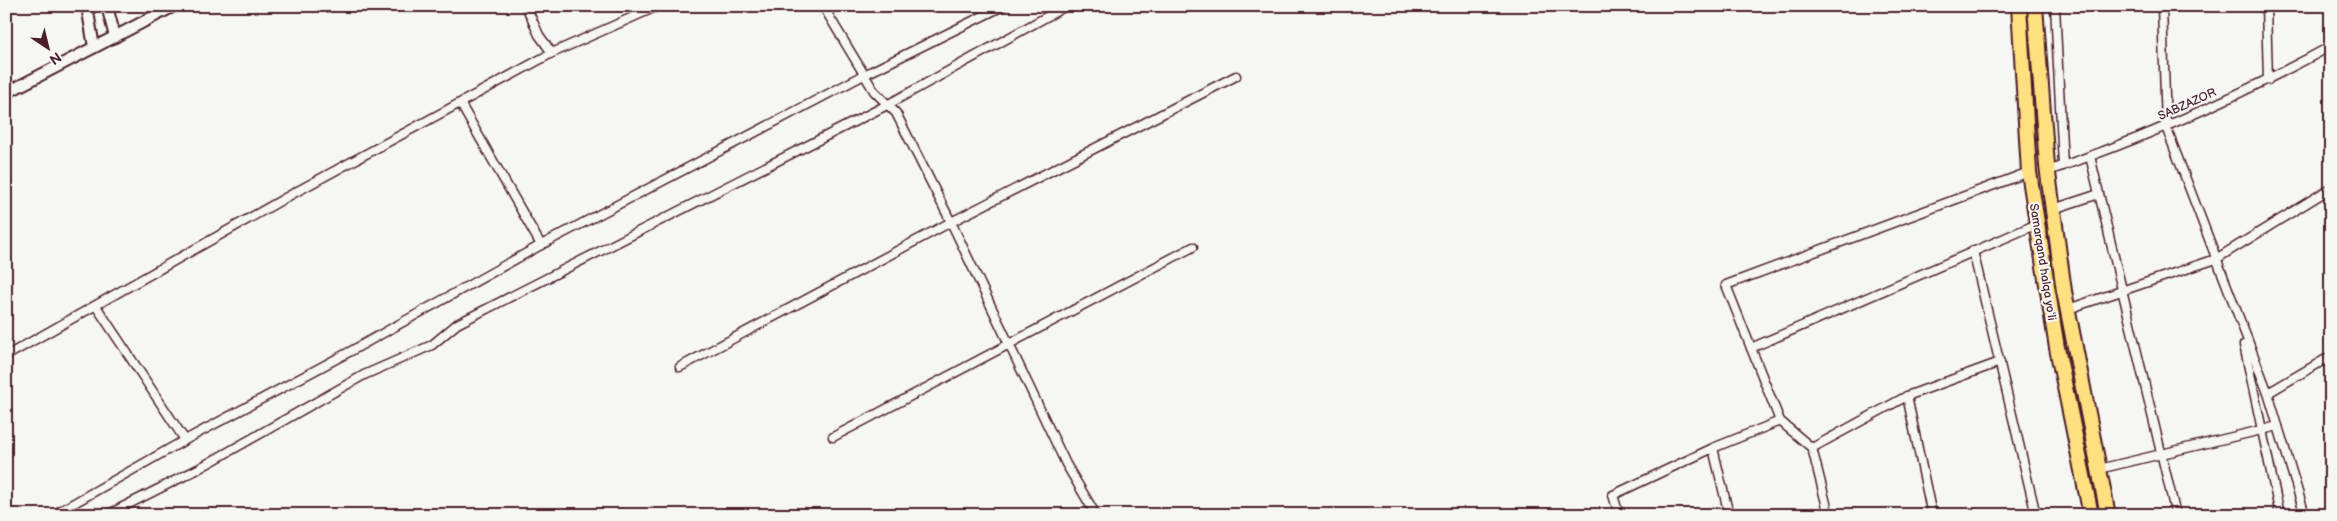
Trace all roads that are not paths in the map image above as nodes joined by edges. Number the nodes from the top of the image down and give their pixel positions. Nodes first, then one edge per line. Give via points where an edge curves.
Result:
1 (87, 6) edge
2 (107, 6) edge
3 (174, 6) edge
4 (526, 6) edge
5 (658, 6) edge
6 (823, 6) edge
7 (1003, 6) edge
8 (1066, 6) edge
9 (2019, 6) edge
10 (2035, 6) edge
11 (2055, 6) edge
12 (2162, 6) edge
13 (2266, 6) edge
14 (115, 37) junction
15 (2331, 46) edge
16 (94, 47) junction
17 (552, 53) junction
18 (864, 75) junction
19 (1236, 76) dead end
20 (2268, 80) junction
21 (6, 93) edge
22 (460, 103) junction
23 (887, 105) junction
24 (2166, 127) junction
25 (2090, 156) junction
26 (2062, 166) junction
27 (2048, 171) junction
28 (2029, 172) junction
29 (2331, 188) edge
30 (2099, 194) junction
31 (2053, 209) junction
32 (951, 222) junction
33 (2037, 224) junction
34 (541, 245) junction
35 (1193, 247) dead end
36 (1973, 252) junction
37 (2216, 259) junction
38 (2123, 289) junction
39 (2064, 291) junction
40 (2047, 292) junction
41 (96, 306) junction
42 (2068, 309) junction
43 (2240, 326) junction
44 (1008, 344) junction
45 (1751, 348) junction
46 (6, 356) edge
47 (2331, 356) edge
48 (2000, 362) junction
49 (680, 367) dead end
50 (2268, 393) junction
51 (1907, 396) junction
52 (1780, 421) junction
53 (2278, 426) junction
54 (2261, 432) junction
55 (833, 437) dead end
56 (185, 440) junction
57 (1713, 448) junction
58 (1812, 448) junction
59 (2163, 455) junction
60 (2099, 469) junction
61 (54, 515) edge
62 (107, 515) edge
63 (1096, 515) edge
64 (1619, 515) edge
65 (1728, 515) edge
66 (1829, 515) edge
67 (1932, 515) edge
68 (2036, 515) edge
69 (2091, 515) edge
70 (2108, 515) edge
71 (2176, 515) edge
72 (2280, 515) edge
73 (2305, 515) edge

1 - 16 main road
2 - 14 main road
3 - 14 main road
4 - 17 street via 539,35
5 - 17 street
6 - 18 street
7 - 18 street
8 - 23 street
9 - 28 highway, Samarqand halqa yoʻli
10 - 27 highway, Samarqand halqa yoʻli
11 - 26 street
12 - 24 street
13 - 20 street
14 - 16 main road
15 - 20 street, SABZAZOR
16 - 21 main road
17 - 22 street
18 - 23 street
18 - 34 street
19 - 32 street
20 - 24 street, SABZAZOR
22 - 34 street
22 - 41 street
23 - 32 street via 896,112
23 - 62 street via 457,324 432,345 364,375 198,469
24 - 25 street, SABZAZOR
24 - 37 street
25 - 26 street, SABZAZOR
25 - 30 street
26 - 27 street, SABZAZOR
27 - 31 highway, Samarqand halqa yoʻli
28 - 33 highway, Samarqand halqa yoʻli
28 - 45 street via 1726,285
29 - 37 street
30 - 31 street
30 - 38 street
31 - 39 highway, Samarqand halqa yoʻli
32 - 44 street
32 - 49 street
33 - 36 street
33 - 40 highway, Samarqand halqa yoʻli
34 - 56 street
35 - 44 street
36 - 45 street
36 - 48 street
37 - 38 street
37 - 43 street
38 - 42 street
38 - 59 street
39 - 40 highway
39 - 42 highway, Samarqand halqa yoʻli
40 - 69 highway, Samarqand halqa yoʻli
41 - 46 street
41 - 56 street
42 - 60 highway, Samarqand halqa yoʻli
43 - 50 street
43 - 54 street
44 - 55 street
44 - 63 street via 1066,464
45 - 52 street
47 - 50 street
48 - 51 street
48 - 68 street
50 - 53 street
51 - 58 street
51 - 67 street
52 - 57 street
52 - 58 street
53 - 54 street
53 - 73 street
54 - 59 street
54 - 72 street
56 - 61 street
57 - 64 street via 1612,495
57 - 65 street
58 - 66 street
59 - 60 street
59 - 71 street
60 - 70 highway, Samarqand halqa yoʻli

